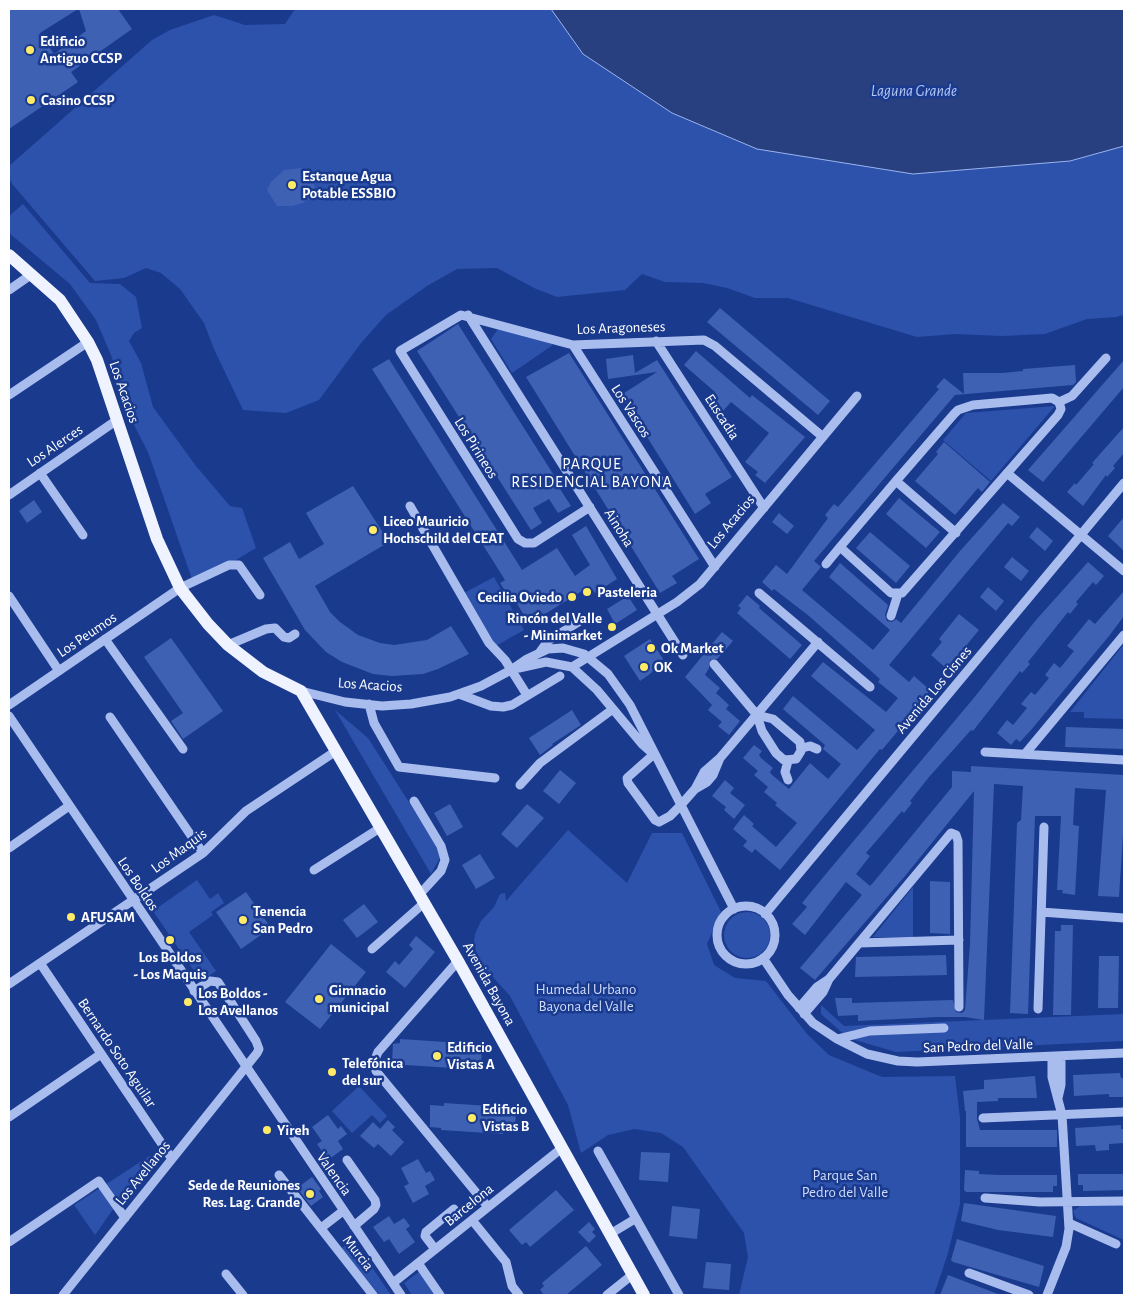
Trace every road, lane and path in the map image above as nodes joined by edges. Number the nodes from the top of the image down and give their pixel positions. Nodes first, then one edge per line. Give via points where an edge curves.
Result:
1 (9, 255) edge
2 (32, 274) junction
3 (9, 290) edge
4 (468, 315) junction
5 (656, 341) junction
6 (88, 342) junction
7 (573, 345) junction
8 (1106, 358) dead end
9 (9, 395) edge
10 (857, 396) dead end
11 (1059, 402) junction
12 (117, 420) junction
13 (823, 438) junction
14 (40, 473) junction
15 (1007, 474) junction
16 (896, 481) junction
17 (1124, 483) edge
18 (9, 495) edge
19 (410, 506) dead end
20 (590, 507) junction
21 (764, 508) junction
22 (956, 532) junction
23 (83, 535) dead end
24 (1081, 535) junction
25 (840, 547) junction
26 (826, 564) dead end
27 (715, 567) junction
28 (1124, 571) edge
29 (180, 588) junction
30 (759, 593) dead end
31 (898, 594) junction
32 (260, 595) dead end
33 (9, 596) edge
34 (657, 614) junction
35 (891, 616) dead end
36 (580, 621) dead end
37 (295, 634) dead end
38 (1124, 635) edge
39 (105, 639) junction
40 (818, 642) junction
41 (228, 645) junction
42 (540, 652) junction
43 (683, 655) dead end
44 (588, 657) junction
45 (714, 664) dead end
46 (572, 667) junction
47 (59, 670) junction
48 (511, 670) junction
49 (560, 676) dead end
50 (870, 687) dead end
51 (301, 691) junction
52 (459, 694) junction
53 (622, 694) junction
54 (527, 695) junction
55 (9, 704) edge
56 (369, 704) junction
57 (612, 707) junction
58 (756, 715) junction
59 (9, 716) edge
60 (110, 717) dead end
61 (802, 748) junction
62 (182, 749) dead end
63 (817, 749) dead end
64 (336, 751) junction
65 (984, 752) dead end
66 (654, 754) junction
67 (1025, 754) junction
68 (1124, 760) edge
69 (788, 761) junction
70 (495, 778) dead end
71 (788, 780) dead end
72 (520, 785) dead end
73 (414, 801) dead end
74 (69, 806) junction
75 (680, 806) junction
76 (1044, 827) dead end
77 (380, 828) junction
78 (9, 848) edge
79 (203, 853) junction
80 (314, 870) dead end
81 (422, 899) junction
82 (133, 900) junction
83 (734, 909) junction
84 (1041, 912) junction
85 (765, 914) junction
86 (1124, 918) edge
87 (959, 940) junction
88 (859, 943) junction
89 (372, 949) dead end
90 (763, 958) junction
91 (458, 961) junction
92 (40, 963) junction
93 (9, 984) edge
94 (194, 991) junction
95 (959, 1007) dead end
96 (1038, 1009) dead end
97 (801, 1011) junction
98 (944, 1028) dead end
99 (837, 1039) junction
100 (1124, 1053) edge
101 (101, 1054) junction
102 (1057, 1057) junction
103 (245, 1068) junction
104 (1124, 1112) edge
105 (1062, 1115) junction
106 (9, 1117) edge
107 (983, 1118) dead end
108 (562, 1148) junction
109 (598, 1151) dead end
110 (172, 1159) junction
111 (347, 1160) dead end
112 (279, 1175) dead end
113 (985, 1198) dead end
114 (1124, 1200) edge
115 (1068, 1202) junction
116 (488, 1207) junction
117 (454, 1209) dead end
118 (343, 1210) junction
119 (125, 1218) junction
120 (635, 1218) junction
121 (472, 1220) junction
122 (1069, 1223) junction
123 (354, 1226) junction
124 (321, 1228) junction
125 (610, 1234) junction
126 (9, 1242) edge
127 (1116, 1244) dead end
128 (435, 1249) junction
129 (418, 1263) junction
130 (970, 1273) dead end
131 (226, 1274) dead end
132 (632, 1275) junction
133 (393, 1283) junction
134 (63, 1295) edge
135 (243, 1295) edge
136 (373, 1295) edge
137 (401, 1295) edge
138 (440, 1295) edge
139 (519, 1295) edge
140 (607, 1295) edge
141 (644, 1295) edge
142 (679, 1295) edge
143 (1029, 1295) edge
144 (1047, 1295) edge

1 - 2 main road, Los Acacios
2 - 3 street
2 - 6 main road, Los Acacios via 60,300
4 - 7 street, Los Aragoneses
4 - 20 street, Ainoha
4 - 20 street, Los Pirineos via 454,317 400,351 518,539 534,543
5 - 7 street, Los Aragoneses
5 - 13 street, Los Aragoneses via 697,339 710,343
5 - 21 street, Euscadia
6 - 9 street
6 - 12 main road, Los Acacios
7 - 27 street, Los Vascos
8 - 11 street via 1072,396
10 - 13 street, Los Acacios
11 - 15 street via 1060,412
11 - 16 street via 1052,398 963,408 954,414
12 - 14 street, Los Alerces
12 - 29 main road, Los Acacios via 157,539
13 - 21 street, Los Acacios
14 - 18 street, Los Alerces
14 - 23 street
15 - 22 street
15 - 24 street
16 - 22 street
16 - 25 street
17 - 24 street, Avenida Los Cisnes
19 - 48 street via 490,643
20 - 34 street, Ainoha
21 - 27 street, Los Acacios
22 - 31 street via 905,591
24 - 28 street
24 - 85 street, Avenida Los Cisnes
25 - 26 street
25 - 31 street via 891,593
27 - 34 street, Los Acacios via 690,592
29 - 32 street, Los Peumos via 234,563 239,564
29 - 39 street, Los Peumos
29 - 41 main road, Los Acacios
30 - 40 street
31 - 35 street
33 - 47 street
34 - 43 street, Ainoha
34 - 44 street, Los Acacios
36 - 42 street via 548,641
37 - 41 street via 288,638 275,628 266,629
38 - 67 street
39 - 47 street, Los Peumos
39 - 62 street
40 - 50 street
40 - 58 street
41 - 51 main road, Los Acacios via 262,672
42 - 44 street, Los Acacios via 563,648
42 - 48 street, Los Acacios
44 - 46 street
44 - 53 street via 608,674
45 - 58 street
46 - 48 street via 546,662
46 - 57 street
47 - 55 street, Los Peumos
48 - 52 street, Los Acacios
48 - 54 street
49 - 54 street
51 - 56 street, Los Acacios via 345,702
51 - 64 main road, Avenida Bayona
52 - 54 street via 502,707
52 - 56 street, Los Acacios via 411,704
53 - 57 street
53 - 66 street
56 - 70 street via 374,723 399,767
57 - 66 street via 643,746
57 - 72 street via 540,763
58 - 61 street via 773,719 800,742
58 - 69 street via 776,753
58 - 75 street via 720,758 714,775 694,789
59 - 74 street, Los Boldos
60 - 79 street
61 - 63 street via 810,746
61 - 69 street via 796,759
64 - 77 main road, Avenida Bayona
64 - 79 street, Los Maquis via 246,811
65 - 67 street
66 - 75 street
66 - 75 street via 627,778 628,783 655,820 664,821
67 - 68 street
69 - 71 street via 785,772
73 - 81 street via 441,846 445,860
74 - 78 street
74 - 82 street, Los Boldos
75 - 83 street
76 - 84 street
77 - 80 street
77 - 81 main road, Avenida Bayona
79 - 82 street, Los Maquis
81 - 89 street
81 - 91 main road, Avenida Bayona
82 - 92 street, Los Maquis
82 - 94 street, Los Boldos
83 - 85 street via 754,907
83 - 90 street via 719,924 717,939 720,948 728,958 742,964
84 - 86 street
84 - 96 street
85 - 90 street via 774,933 772,947
87 - 88 street
87 - 88 street via 958,841 951,833
87 - 95 street
88 - 97 street via 829,979 823,992
90 - 97 street, San Pedro del Valle
91 - 108 main road, Avenida Bayona
91 - 116 street via 378,1052 374,1067
92 - 93 street, Los Maquis
92 - 101 street, Bernardo Soto Aguilar
94 - 103 street, Los Boldos
94 - 103 street, Los Avellanos via 212,980 221,984 258,1045 257,1053
97 - 99 street, San Pedro del Valle
98 - 99 street, San Pedro del Valle via 860,1032
99 - 102 street, San Pedro del Valle via 867,1054 898,1061
100 - 102 street, San Pedro del Valle
101 - 106 street
101 - 110 street, Bernardo Soto Aguilar
102 - 105 street via 1052,1077
103 - 110 street, Los Avellanos
103 - 118 street, Valencia
104 - 105 street
105 - 107 street
105 - 115 street
108 - 116 street, Barcelona
108 - 125 main road, Avenida Bayona
109 - 120 street
110 - 119 street, Los Avellanos
111 - 123 street via 376,1205
112 - 124 street, Murcia
113 - 115 street
114 - 115 street
115 - 122 street
116 - 121 street, Barcelona
117 - 128 street via 426,1232 425,1236
118 - 123 street, Valencia
118 - 124 street, Murcia
119 - 126 street via 99,1181
119 - 134 street, Los Avellanos
120 - 125 street
120 - 142 street
121 - 128 street, Barcelona
121 - 139 street via 506,1262 510,1282
122 - 127 street
122 - 144 street via 1066,1248
123 - 133 street, Valencia
124 - 136 street, Murcia
125 - 132 main road, Avenida Bayona
128 - 129 street, Barcelona
129 - 133 street, Barcelona
129 - 138 street
130 - 143 street
131 - 135 street
132 - 140 street
132 - 141 main road, Avenida Bayona
133 - 137 street, Valencia

